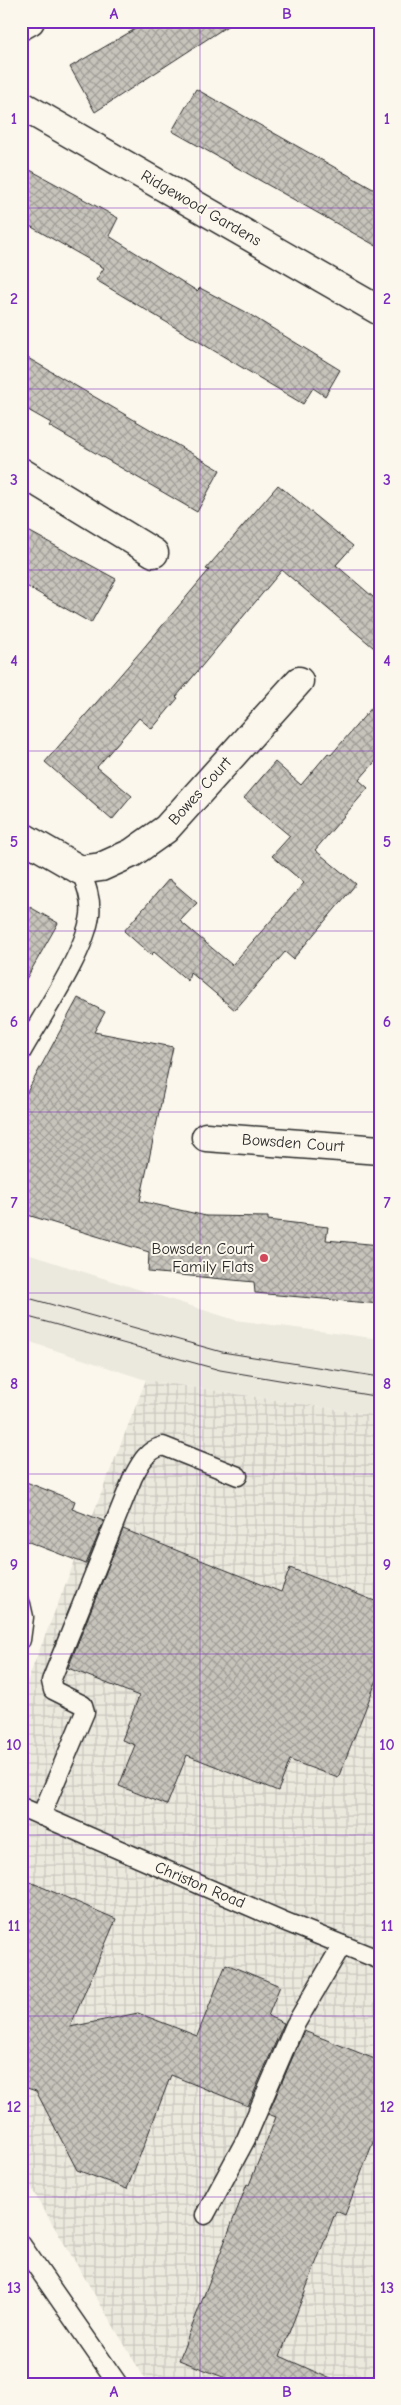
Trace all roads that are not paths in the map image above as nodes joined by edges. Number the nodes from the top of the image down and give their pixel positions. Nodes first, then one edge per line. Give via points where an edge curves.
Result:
1 (30, 21) edge
2 (21, 26) edge
3 (21, 105) edge
4 (380, 311) edge
5 (21, 472) edge
6 (154, 553) dead end
7 (299, 681) dead end
8 (21, 836) edge
9 (80, 870) junction
10 (21, 1053) edge
11 (206, 1137) dead end
12 (380, 1150) edge
13 (238, 1476) dead end
14 (21, 1604) edge
15 (21, 1640) edge
16 (21, 1807) edge
17 (41, 1816) junction
18 (342, 1945) junction
19 (380, 1960) edge
20 (205, 2215) dead end
21 (21, 2244) edge
22 (118, 2384) edge

1 - 2 street
3 - 4 street, Ridgewood Gardens
5 - 6 street
7 - 9 street, Bowes Court via 166,829 132,853 101,867
8 - 9 street
9 - 10 lane via 87,888 90,914 81,946
11 - 12 street, Bowsden Court
13 - 17 lane via 163,1446 152,1449 144,1457 51,1681 54,1690 84,1705 85,1712
14 - 15 lane via 24,1617
16 - 17 lane, Christon Road
17 - 18 lane, Christon Road
18 - 19 lane, Christon Road
18 - 20 lane via 295,2025 246,2139
21 - 22 lane

